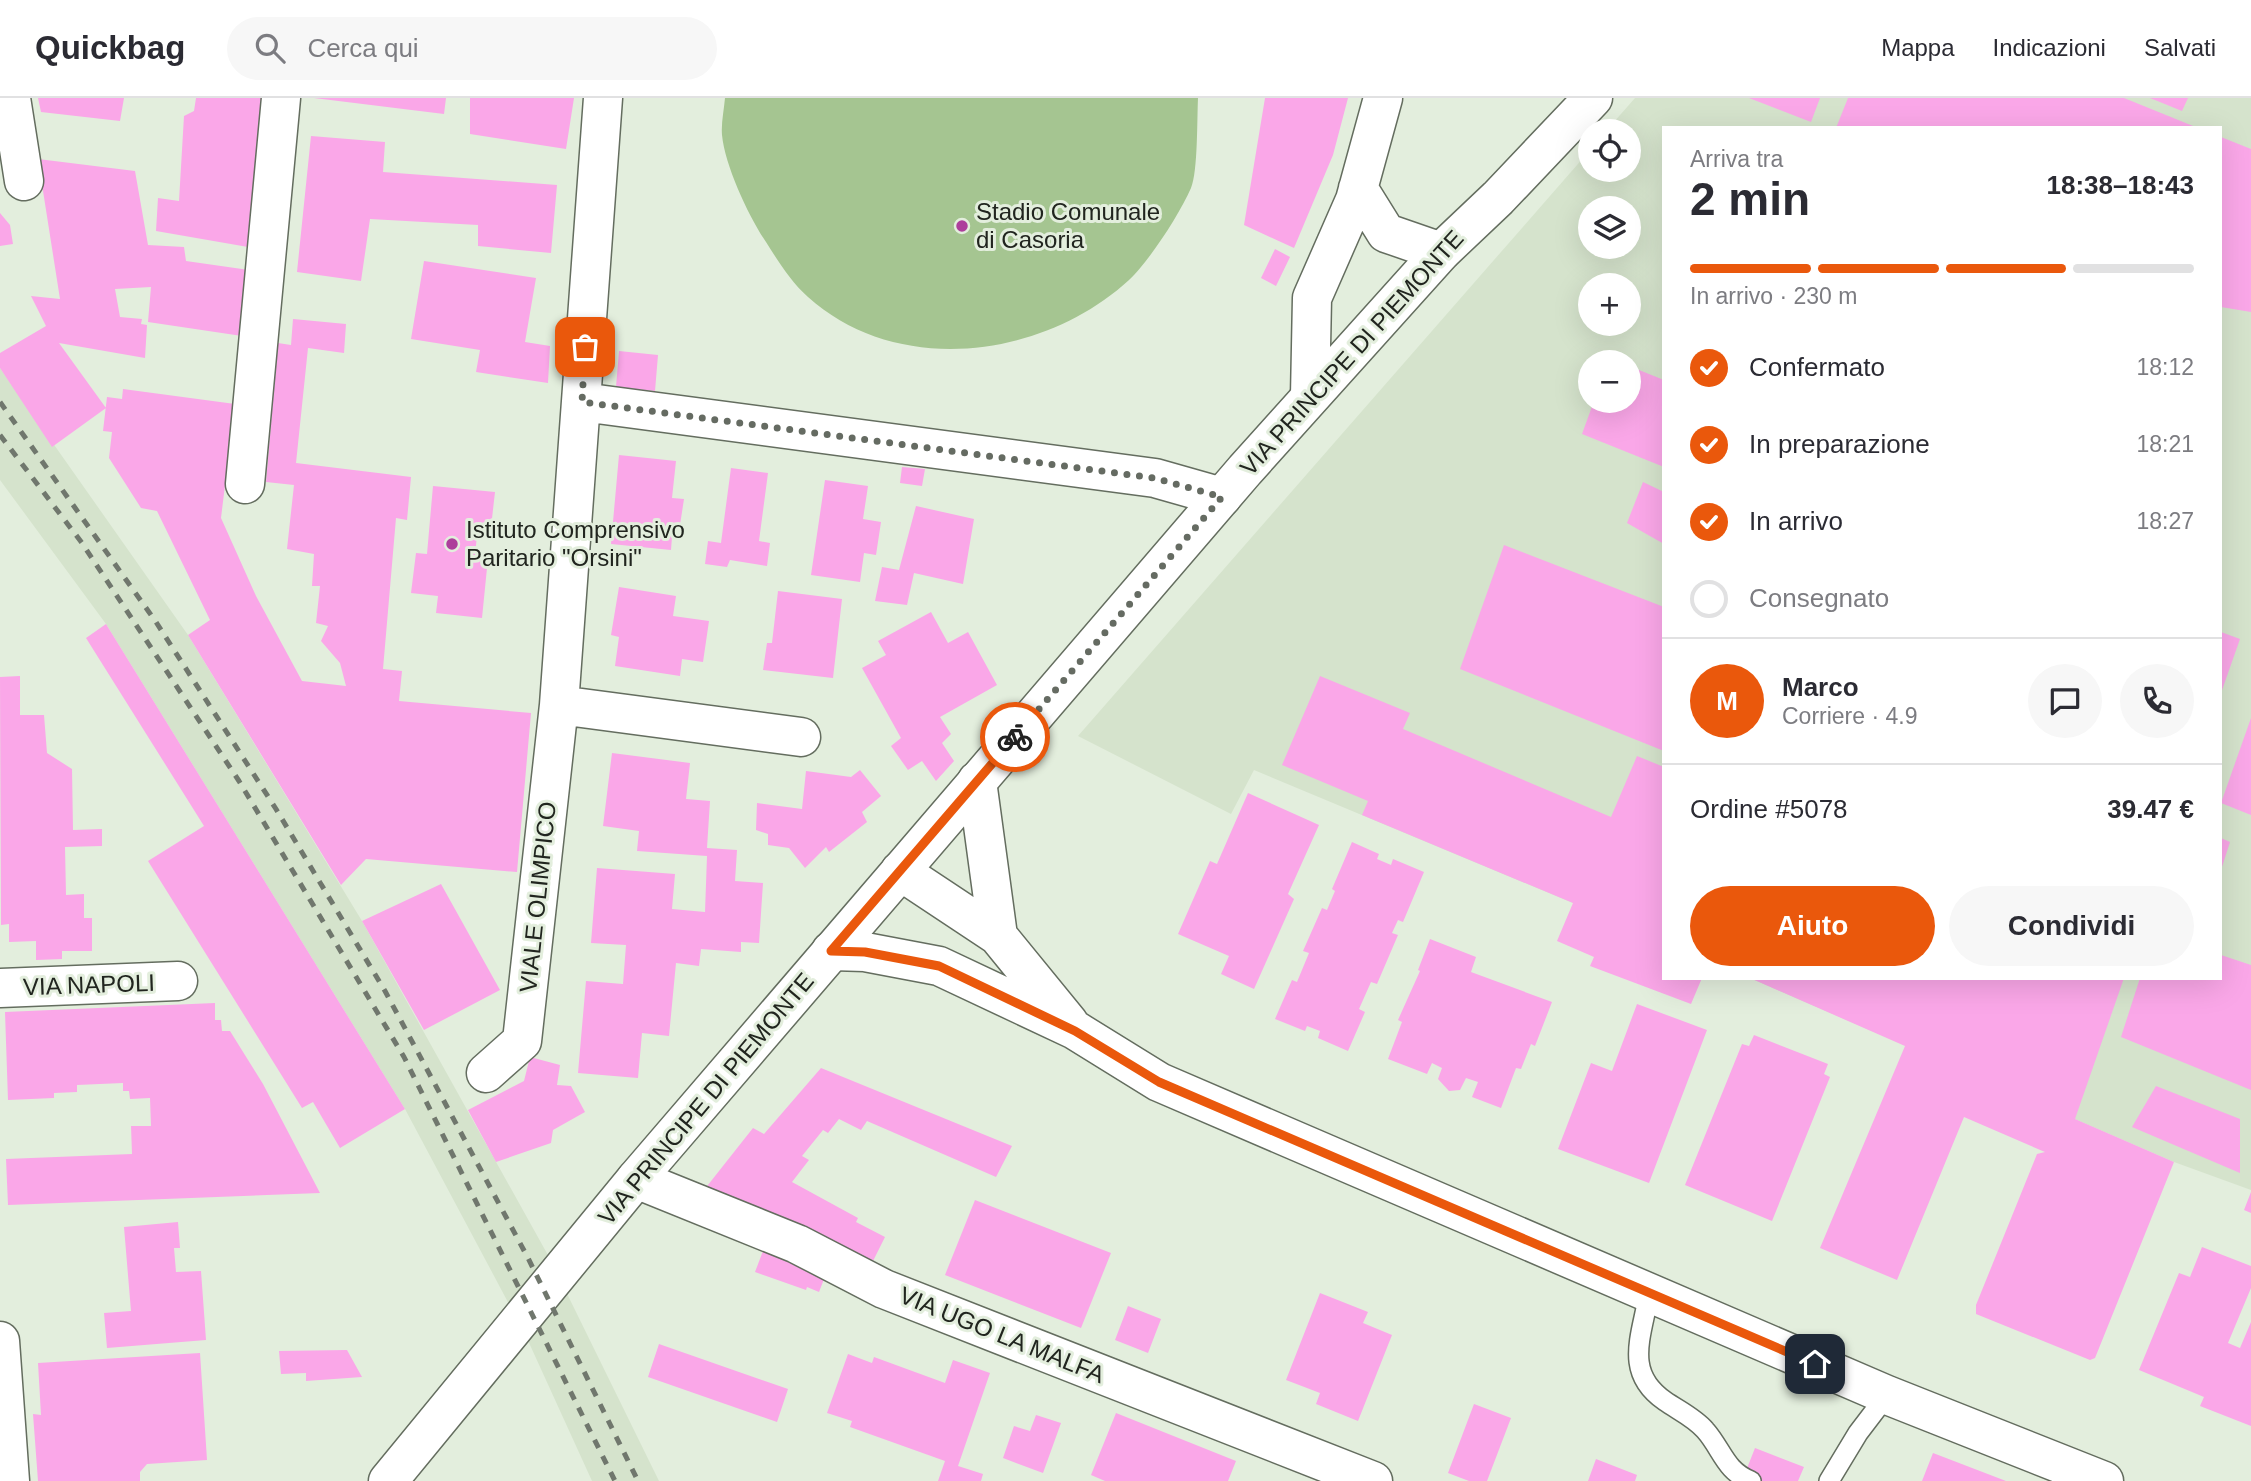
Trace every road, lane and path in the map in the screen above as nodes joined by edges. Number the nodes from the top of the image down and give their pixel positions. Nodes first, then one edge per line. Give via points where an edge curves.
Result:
1 (11, 98) edge
2 (281, 98) edge
3 (603, 98) edge
4 (1383, 98) edge
5 (1593, 98) edge
6 (24, 181) dead end
7 (1358, 188) junction
8 (1441, 252) junction
9 (1310, 396) junction
10 (582, 402) junction
11 (245, 484) dead end
12 (1222, 497) junction
13 (559, 705) junction
14 (802, 737) dead end
15 (977, 781) junction
16 (900, 871) junction
17 (998, 936) junction
18 (831, 951) junction
19 (178, 981) dead end
20 (0, 988) edge
21 (1075, 1031) junction
22 (486, 1073) dead end
23 (636, 1179) junction
24 (1648, 1293) junction
25 (1, 1363) edge
26 (1887, 1395) junction
27 (10, 1481) edge
28 (388, 1481) edge
29 (1373, 1481) edge
30 (1751, 1481) edge
31 (1829, 1481) edge
32 (2104, 1481) edge

1 - 6 street
2 - 11 street
3 - 10 street, VIALE OLIMPICO
4 - 7 street
5 - 8 street, VIA PRINCIPE DI PIEMONTE
7 - 8 street via 1386,233
7 - 9 street via 1312,298
8 - 9 street, VIA PRINCIPE DI PIEMONTE
9 - 12 street, VIA PRINCIPE DI PIEMONTE
10 - 12 street via 1154,478
10 - 13 street, VIALE OLIMPICO
12 - 15 street, VIA PRINCIPE DI PIEMONTE
13 - 14 street
13 - 22 street, VIALE OLIMPICO via 522,1041
15 - 16 street, VIA PRINCIPE DI PIEMONTE
15 - 17 street
16 - 17 street
16 - 18 street, VIA PRINCIPE DI PIEMONTE
17 - 21 street
18 - 21 street via 865,952 939,966
18 - 23 street, VIA PRINCIPE DI PIEMONTE
19 - 20 street, VIA NAPOLI
21 - 24 street via 1159,1082
23 - 28 street, VIA PRINCIPE DI PIEMONTE
23 - 29 street, VIA UGO LA MALFA via 797,1244 884,1289
24 - 26 street
24 - 30 lane via 1638,1354 1638,1370 1645,1383 1704,1428 1736,1475
25 - 27 street
26 - 31 lane
26 - 32 street

